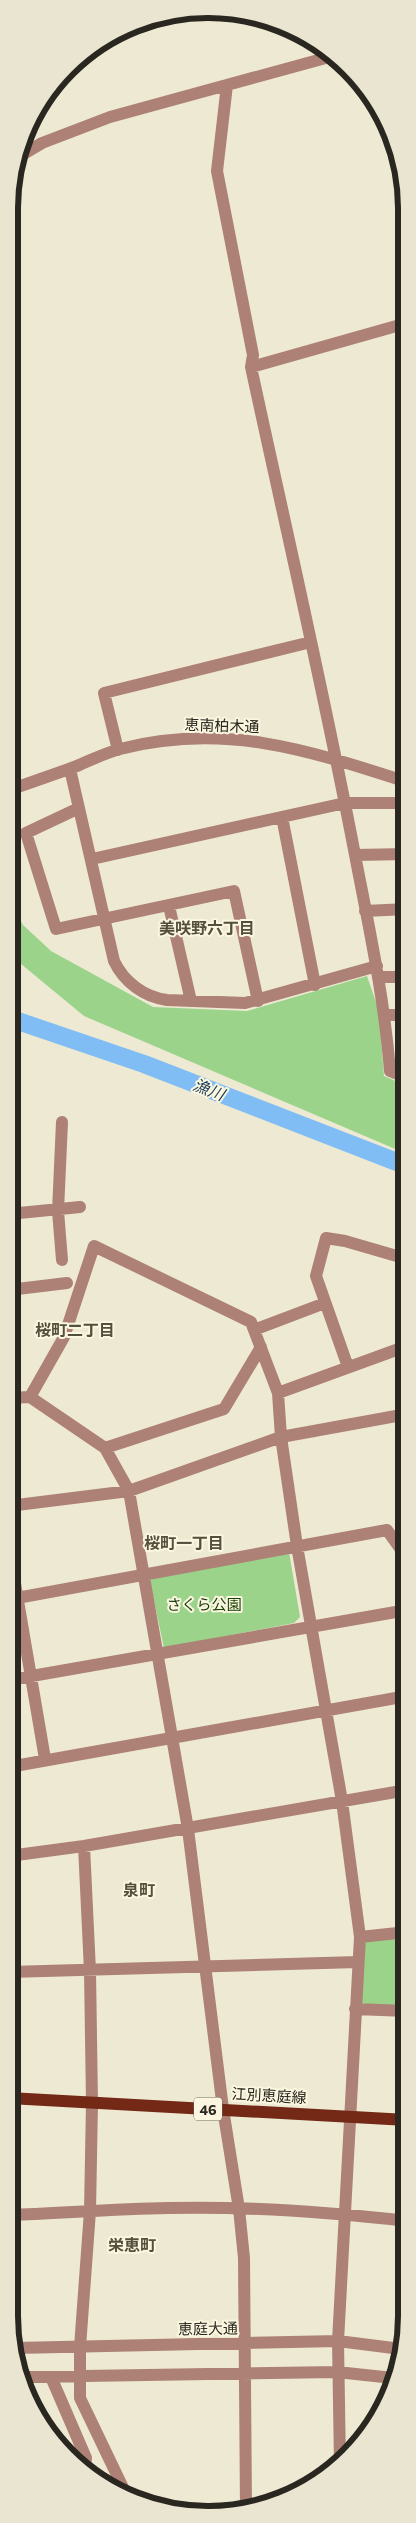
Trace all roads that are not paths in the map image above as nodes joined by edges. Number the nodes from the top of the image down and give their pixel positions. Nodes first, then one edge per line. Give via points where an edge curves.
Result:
1 (325, 58) edge
2 (227, 85) junction
3 (26, 152) edge
4 (398, 325) edge
5 (251, 367) junction
6 (311, 642) junction
7 (118, 750) junction
8 (336, 759) junction
9 (70, 769) junction
10 (398, 779) edge
11 (18, 787) edge
12 (345, 803) junction
13 (398, 803) edge
14 (79, 808) junction
15 (282, 818) junction
16 (398, 854) edge
17 (355, 855) junction
18 (92, 859) junction
19 (169, 906) junction
20 (398, 909) edge
21 (365, 911) junction
22 (105, 919) junction
23 (378, 971) junction
24 (398, 975) edge
25 (315, 985) junction
26 (190, 1001) junction
27 (258, 1001) junction
28 (398, 1015) edge
29 (386, 1016) junction
30 (398, 1074) edge
31 (62, 1122) dead end
32 (80, 1207) dead end
33 (58, 1211) junction
34 (18, 1213) edge
35 (398, 1256) edge
36 (62, 1260) dead end
37 (67, 1283) dead end
38 (18, 1289) edge
39 (325, 1303) junction
40 (254, 1330) junction
41 (260, 1347) junction
42 (398, 1349) edge
43 (348, 1368) junction
44 (278, 1393) junction
45 (30, 1397) junction
46 (18, 1398) edge
47 (398, 1416) edge
48 (281, 1437) junction
49 (105, 1448) junction
50 (129, 1491) junction
51 (18, 1505) edge
52 (398, 1545) edge
53 (297, 1546) junction
54 (145, 1576) junction
55 (18, 1605) edge
56 (398, 1612) edge
57 (18, 1619) edge
58 (311, 1628) junction
59 (157, 1655) junction
60 (31, 1676) junction
61 (18, 1678) edge
62 (398, 1698) edge
63 (325, 1710) junction
64 (174, 1739) junction
65 (45, 1759) junction
66 (18, 1765) edge
67 (398, 1792) edge
68 (342, 1801) junction
69 (188, 1829) junction
70 (84, 1846) junction
71 (18, 1855) edge
72 (398, 1933) edge
73 (360, 1937) junction
74 (358, 1962) junction
75 (206, 1967) junction
76 (90, 1971) junction
77 (18, 1972) edge
78 (355, 2009) junction
79 (398, 2011) edge
80 (18, 2099) edge
81 (92, 2103) junction
82 (223, 2109) junction
83 (349, 2115) junction
84 (398, 2119) edge
85 (239, 2209) junction
86 (90, 2212) junction
87 (343, 2214) junction
88 (18, 2215) edge
89 (398, 2220) edge
90 (338, 2341) junction
91 (245, 2344) junction
92 (80, 2347) junction
93 (20, 2348) edge
94 (396, 2348) edge
95 (337, 2372) junction
96 (247, 2373) junction
97 (79, 2376) junction
98 (28, 2377) edge
99 (51, 2377) junction
100 (388, 2377) edge
101 (340, 2453) edge
102 (86, 2461) edge
103 (122, 2485) edge
104 (246, 2502) edge

1 - 2 street
2 - 3 street via 110,117
2 - 5 street via 217,171 253,355
4 - 5 street
5 - 6 street
6 - 7 street via 104,693
6 - 8 street
7 - 8 street, 恵南柏木通 via 175,740 232,739 299,748
7 - 9 street, 恵南柏木通
8 - 10 street, 恵南柏木通
8 - 12 street
9 - 11 street, 恵南柏木通
9 - 14 street
12 - 13 street
12 - 15 street
12 - 17 street
14 - 18 street
14 - 22 street via 26,833 56,929
15 - 18 street
15 - 25 street
16 - 17 street
17 - 21 street
18 - 22 street
19 - 22 street
19 - 26 street
19 - 27 street via 234,891
20 - 21 street
21 - 23 street
22 - 26 street via 118,971 155,998
23 - 24 street
23 - 25 street
23 - 29 street
25 - 27 street
26 - 27 street via 245,1004
28 - 29 street
29 - 30 street via 390,1071
31 - 33 street
32 - 33 street
33 - 34 street
33 - 36 street
35 - 39 street via 326,1238 316,1276
37 - 38 street
39 - 40 street
39 - 43 street
40 - 41 street
40 - 45 street via 251,1322 94,1246 64,1337
41 - 44 street
41 - 49 street via 224,1409
42 - 43 street
43 - 44 street
44 - 48 street
45 - 46 street
45 - 49 street
47 - 48 street
48 - 50 street
48 - 53 street
49 - 50 street
50 - 51 street
50 - 54 street
52 - 53 street via 387,1530
53 - 54 street
53 - 58 street
54 - 55 street
54 - 59 street
56 - 58 street
57 - 60 street
58 - 59 street
58 - 63 street
59 - 60 street
59 - 64 street
60 - 61 street
60 - 65 street
62 - 63 street
63 - 64 street
63 - 68 street
64 - 65 street
64 - 69 street
65 - 66 street
67 - 68 street
68 - 69 street
68 - 73 street
69 - 70 street
69 - 75 street
70 - 71 street
70 - 76 street
72 - 73 street
73 - 74 street
74 - 75 street
74 - 78 street
75 - 76 street
75 - 82 street
76 - 77 street
76 - 81 street
78 - 79 street
78 - 83 street
80 - 81 main road, 江別恵庭線 / 46
81 - 82 main road, 江別恵庭線 / 46
81 - 86 street
82 - 83 main road, 江別恵庭線 / 46
82 - 85 street
83 - 84 main road, 江別恵庭線 / 46
83 - 87 street
85 - 86 street
85 - 87 street
85 - 91 street via 244,2258
86 - 88 street
86 - 92 street
87 - 89 street
87 - 90 street
90 - 91 street, 恵庭大通
90 - 94 street, 恵庭大通
90 - 95 street
91 - 92 street, 恵庭大通
91 - 96 street
92 - 93 street, 恵庭大通
92 - 97 street
95 - 96 street
95 - 100 street
95 - 101 street
96 - 97 street
96 - 104 street
97 - 99 street
97 - 103 street via 80,2398
98 - 99 street
99 - 102 street

